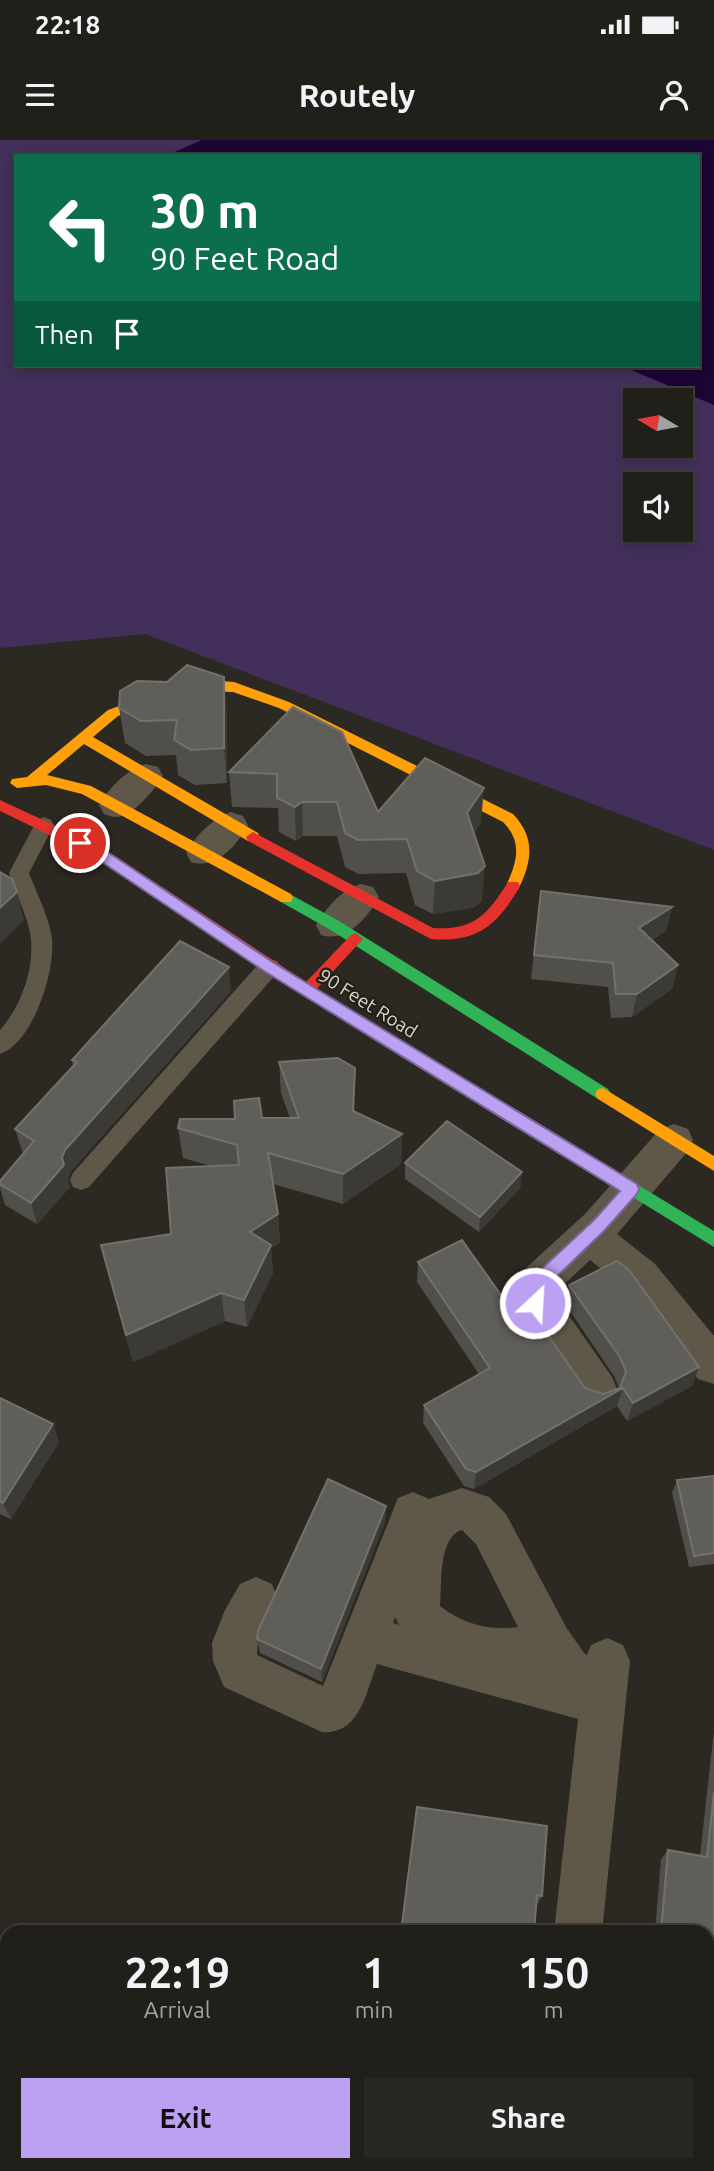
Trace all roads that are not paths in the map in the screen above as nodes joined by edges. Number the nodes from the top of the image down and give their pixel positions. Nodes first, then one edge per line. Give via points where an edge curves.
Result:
1 (82, 737) junction
2 (146, 776) junction
3 (31, 781) junction
4 (0, 792) edge
5 (0, 805) edge
6 (116, 805) junction
7 (44, 825) junction
8 (231, 825) junction
9 (203, 853) junction
10 (361, 897) junction
11 (345, 932) junction
12 (269, 967) junction
13 (307, 990) junction
14 (0, 1045) edge
15 (674, 1140) junction
16 (714, 1164) edge
17 (81, 1180) dead end
18 (631, 1189) junction
19 (589, 1235) junction
20 (714, 1240) edge
21 (713, 1366) edge
22 (597, 1391) edge
23 (417, 1503) dead end
24 (256, 1599) dead end
25 (365, 1638) junction
26 (550, 1643) dead end
27 (605, 1683) junction
28 (579, 1925) edge

1 - 2 street
1 - 3 street
1 - 10 street via 113,713 149,698 189,686 234,687 284,705 508,818 525,843 522,865 509,894 472,932 456,937 431,933
2 - 6 street
2 - 8 street
3 - 4 street
3 - 6 street via 86,790
5 - 7 street, 90 Feet Road
6 - 9 street
7 - 12 street, 90 Feet Road via 98,852
7 - 14 lane via 19,873 42,939 38,978 21,1022
8 - 9 street
8 - 10 street
9 - 11 street
10 - 11 street
11 - 13 street
11 - 15 street
12 - 13 street, 90 Feet Road
12 - 17 lane
13 - 18 street, 90 Feet Road
15 - 16 street
15 - 18 street
18 - 19 street
18 - 20 street, 90 Feet Road
19 - 21 street via 641,1277
19 - 22 street via 534,1291 535,1303
23 - 25 street
24 - 25 street via 232,1644 234,1662 240,1671 322,1709 333,1710 339,1702
25 - 27 street
26 - 27 street via 568,1669
27 - 28 street

